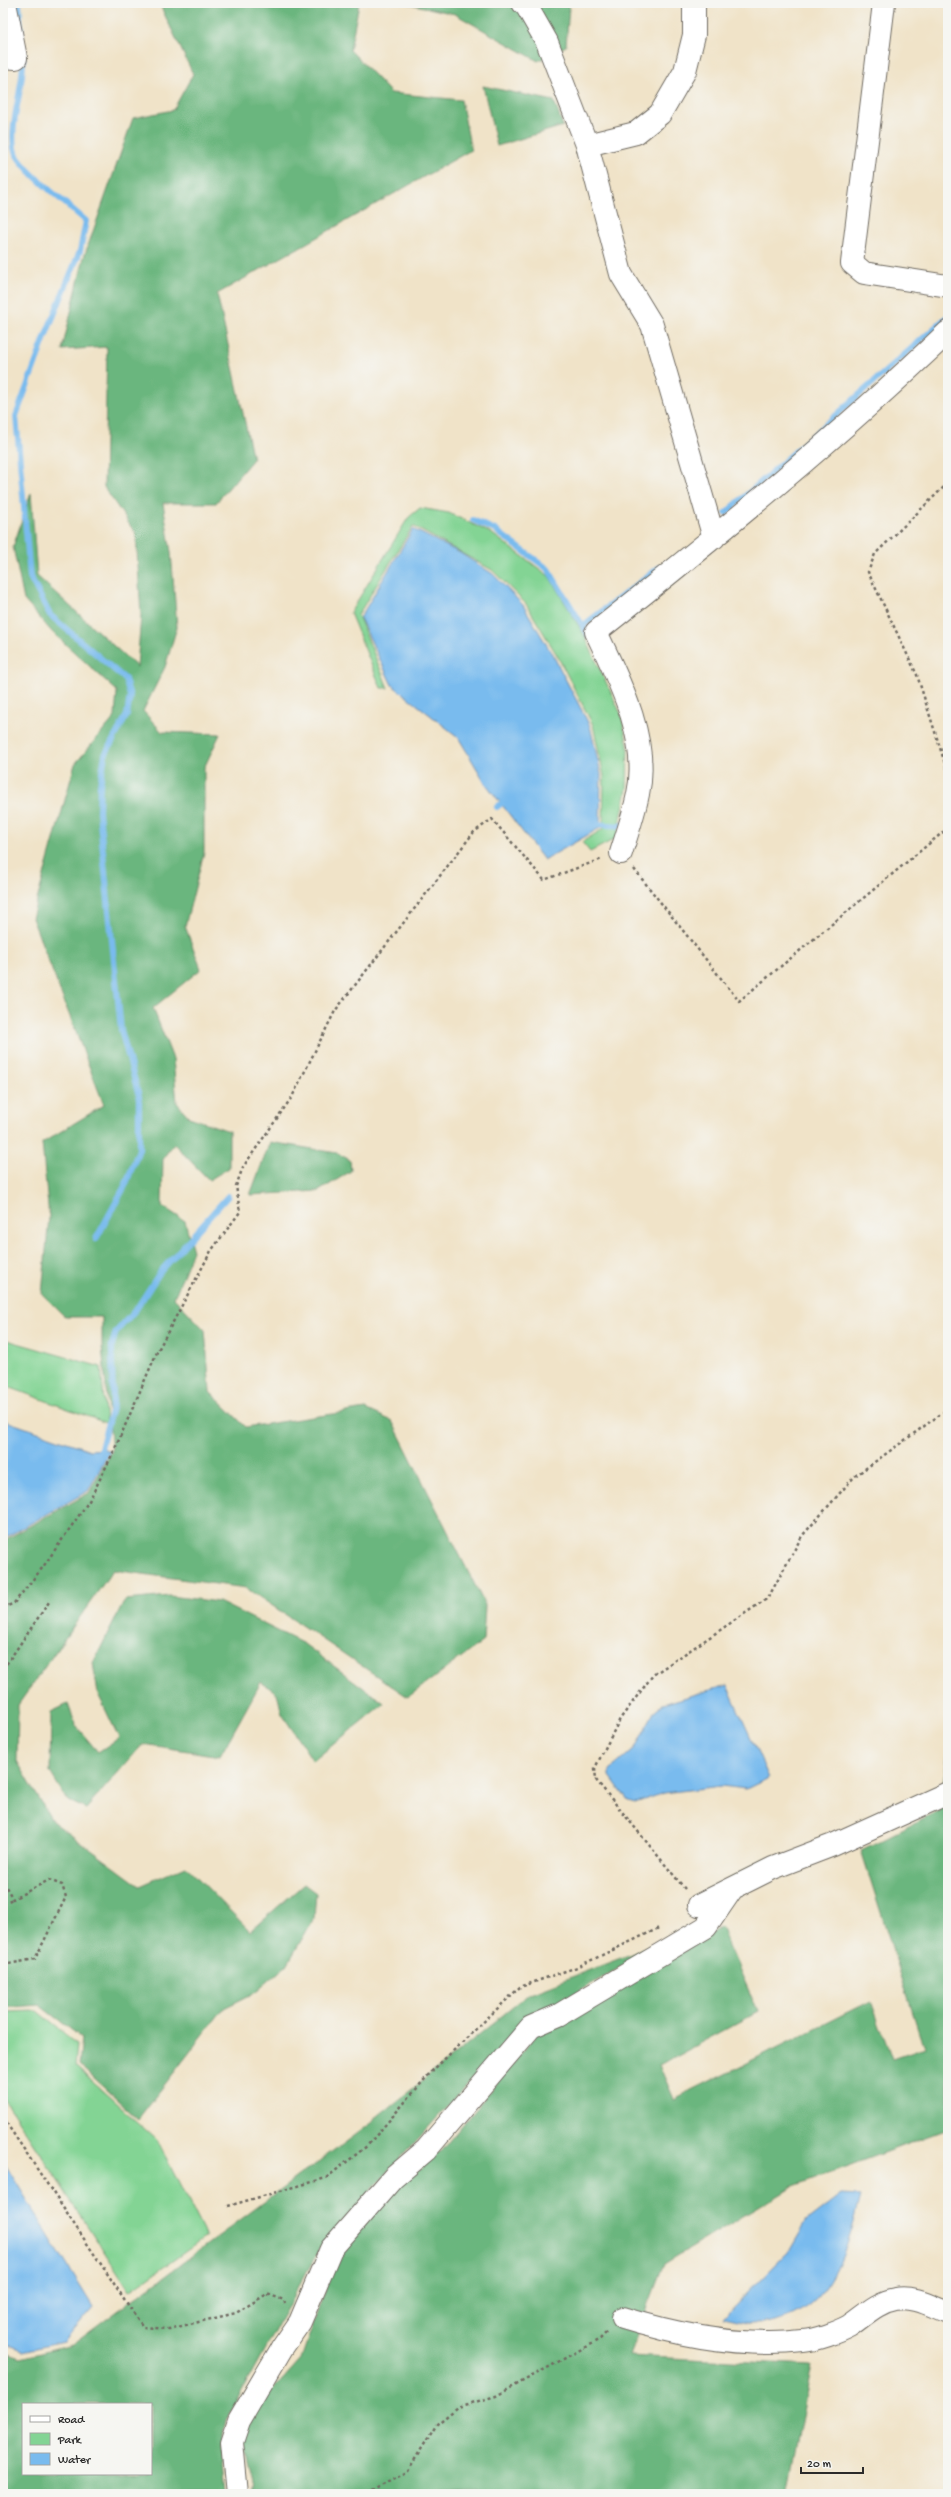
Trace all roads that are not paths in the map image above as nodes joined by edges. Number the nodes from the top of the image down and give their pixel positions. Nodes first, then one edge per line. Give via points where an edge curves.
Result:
1 (5, 3) edge
2 (523, 3) edge
3 (694, 3) edge
4 (884, 3) edge
5 (3, 57) edge
6 (587, 145) junction
7 (948, 286) edge
8 (948, 332) edge
9 (714, 538) junction
10 (621, 853) road end
11 (948, 1793) edge
12 (732, 1889) junction
13 (699, 1905) road end
14 (948, 2312) edge
15 (624, 2318) road end
16 (236, 2494) edge

1 - 5 street via 16,58
2 - 6 street via 528,7 546,42
3 - 6 street via 694,35 685,71 660,114 636,133
4 - 7 street via 852,263 864,273
6 - 9 street via 621,274 652,325
8 - 9 street via 887,390
9 - 10 street via 596,632 637,731 640,753 639,793
11 - 12 street via 833,1845 773,1868
12 - 13 street
12 - 16 street via 706,1927 559,2015 531,2027 426,2150 393,2178 331,2249 300,2322 239,2420 232,2442
14 - 15 street via 918,2300 897,2298 882,2303 848,2327 805,2341 770,2343 707,2339

